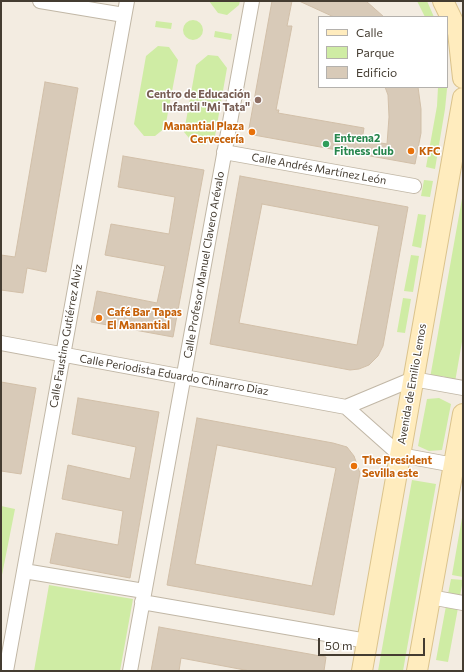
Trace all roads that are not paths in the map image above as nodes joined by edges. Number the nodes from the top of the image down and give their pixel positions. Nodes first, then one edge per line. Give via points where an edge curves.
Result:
1 (40, 1) edge
2 (127, 1) edge
3 (252, 1) edge
4 (443, 1) edge
5 (124, 15) junction
6 (463, 78) edge
7 (463, 98) edge
8 (224, 152) junction
9 (414, 186) dead end
10 (1, 343) edge
11 (63, 354) junction
12 (184, 377) junction
13 (413, 379) junction
14 (463, 388) edge
15 (346, 407) junction
16 (463, 414) edge
17 (400, 455) junction
18 (458, 463) edge
19 (24, 571) junction
20 (144, 597) junction
21 (430, 597) junction
22 (463, 603) edge
23 (367, 640) junction
24 (6, 671) edge
25 (130, 671) edge
26 (362, 671) edge
27 (417, 671) edge

1 - 5 street
2 - 5 street, Calle Faustino Gutiérrez Alviz
3 - 8 street, Calle Profesor Manuel Clavero Arévalo
4 - 6 street via 458,32
5 - 11 street, Calle Faustino Gutiérrez Alviz
7 - 13 street, Avenida de Emilio Lemos
8 - 9 street, Calle Andrés Martínez León
8 - 12 street, Calle Profesor Manuel Clavero Arévalo
10 - 11 street, Calle Periodista Eduardo Chinarro Diaz
11 - 12 street, Calle Periodista Eduardo Chinarro Diaz
11 - 19 street, Calle Faustino Gutiérrez Alviz
12 - 15 street, Calle Periodista Eduardo Chinarro Diaz
12 - 20 street, Calle Profesor Manuel Clavero Arévalo
13 - 14 street
13 - 15 street
13 - 17 street, Avenida de Emilio Lemos
15 - 17 street
16 - 18 street
17 - 18 street
17 - 23 street, Avenida de Emilio Lemos
18 - 21 street
19 - 20 street
19 - 24 street, Calle Faustino Gutiérrez Alviz
20 - 23 street
20 - 25 street, Calle Profesor Manuel Clavero Arévalo
21 - 22 street
21 - 27 street
23 - 26 street, Avenida de Emilio Lemos

